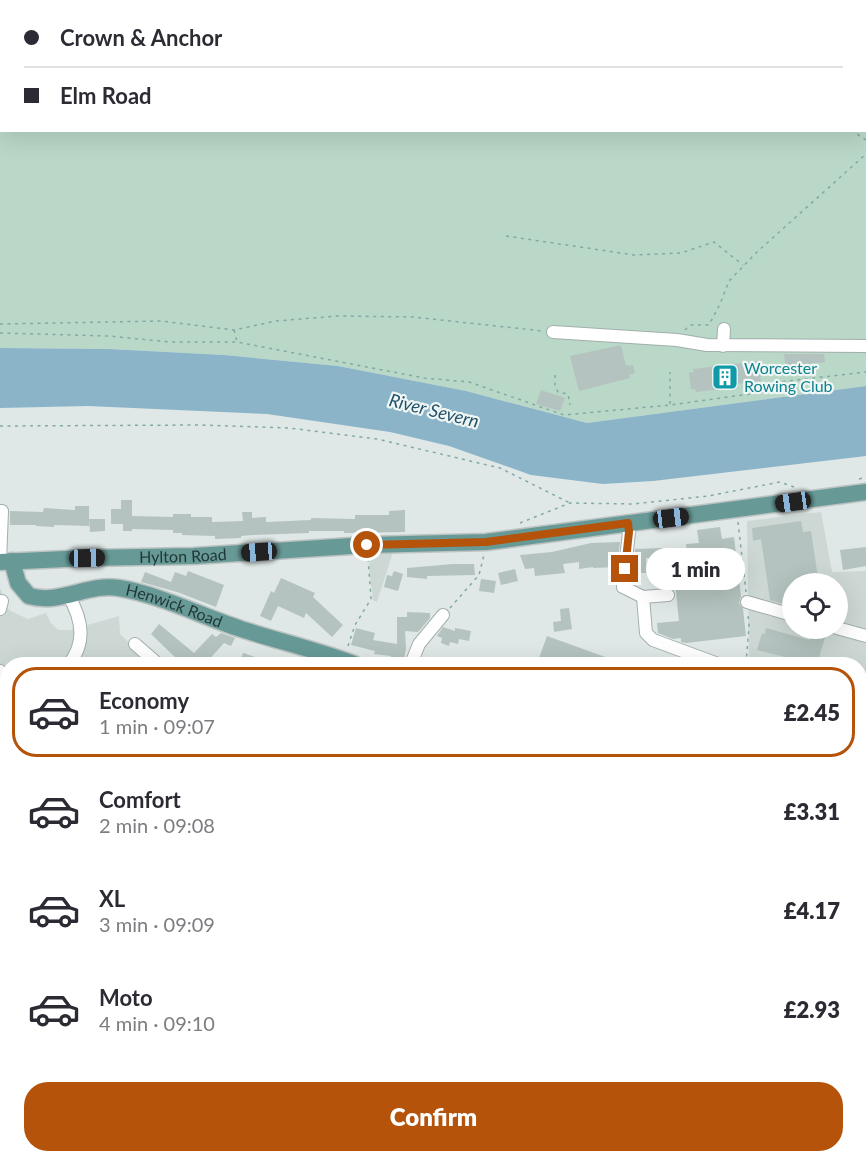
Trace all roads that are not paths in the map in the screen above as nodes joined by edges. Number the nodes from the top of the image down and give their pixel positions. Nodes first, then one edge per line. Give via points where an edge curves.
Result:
1 (718, 328) road end
2 (553, 332) road end
3 (723, 346) junction
4 (866, 346) edge
5 (866, 492) edge
6 (0, 511) edge
7 (628, 523) junction
8 (4, 562) edge
9 (68, 595) junction
10 (668, 595) dead end
11 (643, 597) junction
12 (747, 602) road end
13 (782, 612) edge
14 (443, 615) road end
15 (848, 631) edge
16 (866, 636) edge
17 (135, 644) dead end
18 (73, 657) edge
19 (150, 657) edge
20 (332, 657) edge
21 (414, 657) edge
22 (699, 657) edge

1 - 3 street
2 - 3 street
3 - 4 street
5 - 7 main road, Hylton Road
6 - 8 street
7 - 8 main road, Hylton Road via 486,542
7 - 11 street via 623,587
8 - 9 main road, Henwick Road via 29,596 54,599
9 - 18 street via 81,622 79,646
9 - 20 main road, Henwick Road via 97,587 118,588
10 - 11 street
11 - 22 street via 646,633 653,640
12 - 13 street
14 - 21 street
15 - 16 street
17 - 19 street

